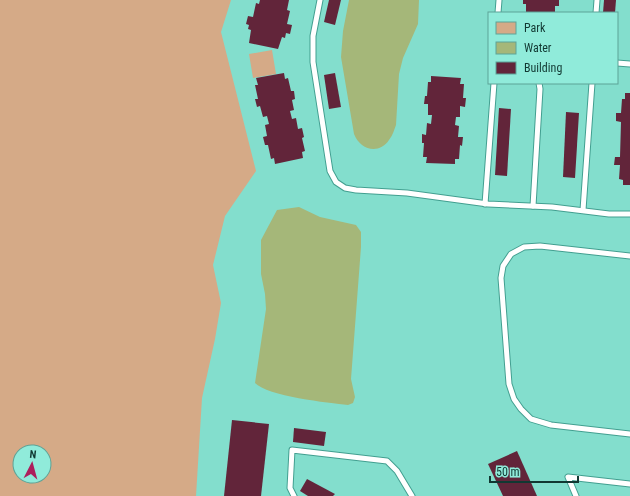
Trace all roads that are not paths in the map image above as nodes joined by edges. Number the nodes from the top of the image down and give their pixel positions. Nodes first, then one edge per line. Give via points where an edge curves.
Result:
1 (320, 0) edge
2 (499, 0) edge
3 (597, 0) edge
4 (498, 12) edge
5 (596, 12) edge
6 (618, 63) edge
7 (630, 64) edge
8 (494, 84) edge
9 (539, 84) edge
10 (592, 84) edge
11 (485, 204) junction
12 (533, 206) junction
13 (583, 210) junction
14 (630, 214) edge
15 (630, 256) edge
16 (630, 434) edge
17 (630, 484) edge
18 (294, 496) edge
19 (412, 496) edge
20 (576, 496) edge

1 - 11 lane via 313,36 313,62 330,171 336,182 345,188 356,190 407,193
2 - 4 lane
3 - 5 lane
6 - 7 lane
8 - 11 lane
9 - 12 lane
10 - 13 lane
11 - 12 lane
12 - 13 lane
13 - 14 lane
15 - 16 lane via 540,246 524,247 511,254 503,266 501,278 509,384 521,409 531,419 551,425
17 - 20 lane via 568,477
18 - 19 lane via 290,488 292,450 387,461 397,471

